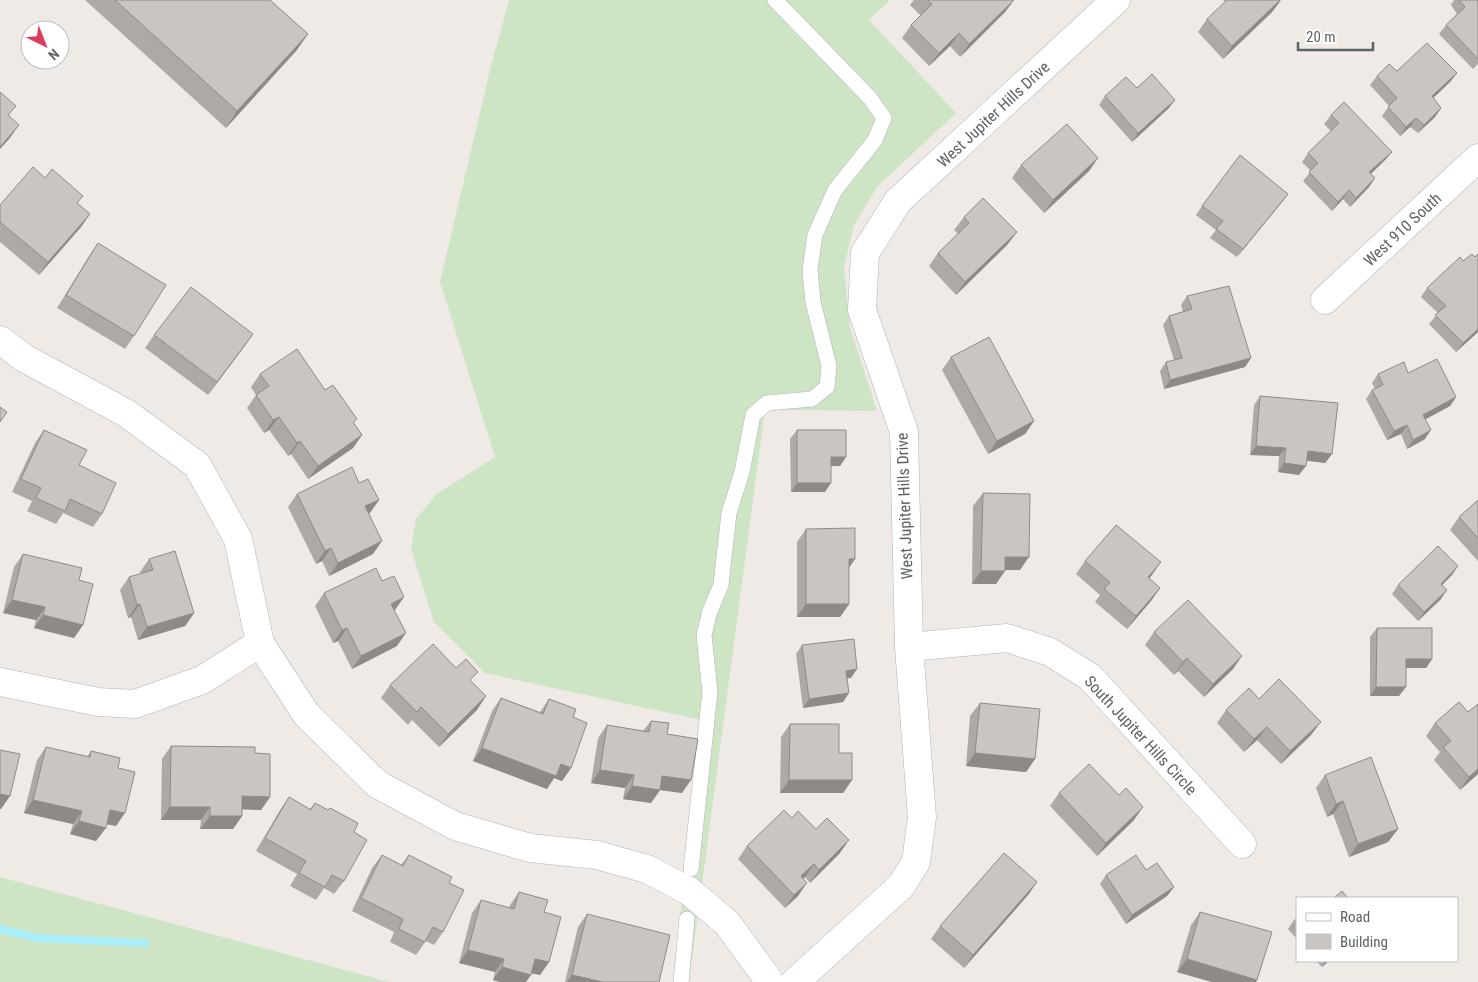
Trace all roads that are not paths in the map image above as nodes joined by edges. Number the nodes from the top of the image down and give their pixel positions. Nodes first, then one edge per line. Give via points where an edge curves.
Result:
1 (775, 0) edge
2 (1116, 0) edge
3 (1478, 158) edge
4 (1325, 300) dead end
5 (0, 340) edge
6 (260, 643) junction
7 (908, 646) junction
8 (0, 682) edge
9 (1242, 844) dead end
10 (691, 870) dead end
11 (687, 919) dead end
12 (681, 982) edge
13 (770, 982) edge
14 (795, 982) edge

1 - 10 lane via 870,98 884,118 875,140 835,190 815,235 810,270 813,302 829,366 827,387 812,399 767,404 753,415 742,472 729,513 721,585 704,635 710,692
2 - 7 street, West Jupiter Hills Drive via 898,201 865,253 862,310 904,432
3 - 4 street, West 910 South
5 - 6 street via 24,358 126,413 197,465 238,539
6 - 8 street via 202,680 135,704 98,702
6 - 13 street via 306,714 377,784 455,826 530,848 597,855 647,869 689,891 727,923
7 - 9 street, South Jupiter Hills Circle via 1007,638 1050,652 1090,677
7 - 14 street, West Jupiter Hills Drive via 922,817 916,862 901,886
11 - 12 lane

